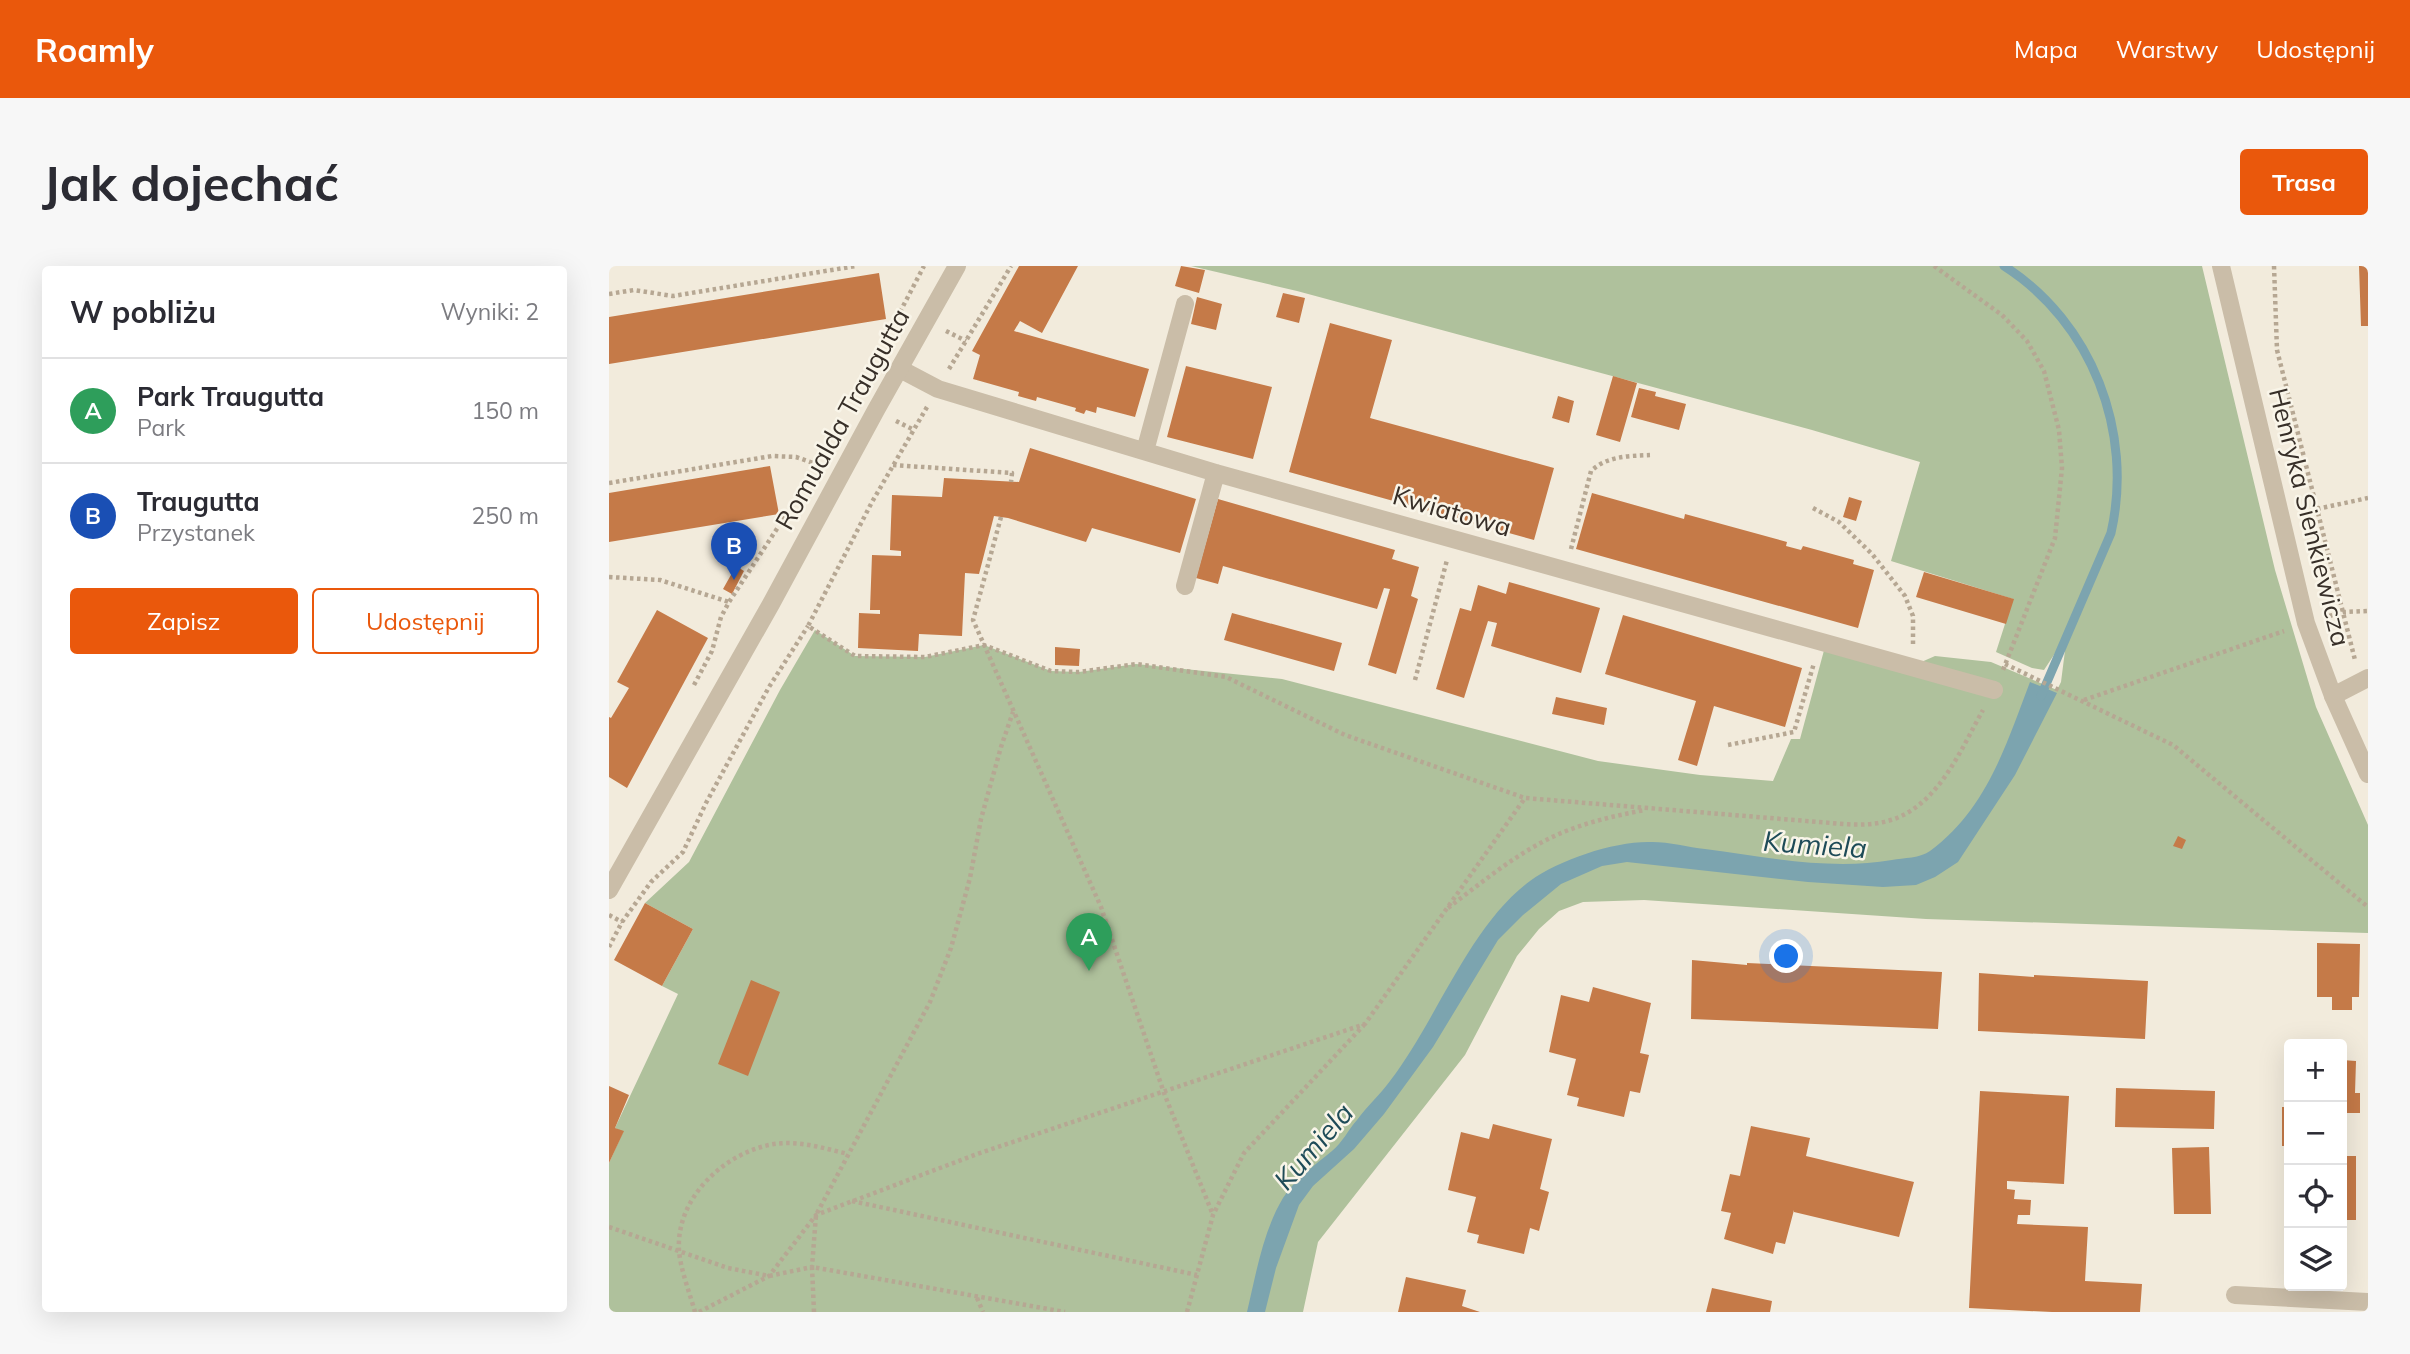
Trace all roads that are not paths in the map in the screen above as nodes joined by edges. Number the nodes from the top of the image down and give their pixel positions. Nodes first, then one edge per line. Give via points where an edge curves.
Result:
1 (957, 266) edge
2 (2221, 266) edge
3 (1185, 304) dead end
4 (900, 369) junction
5 (1145, 451) junction
6 (1216, 472) junction
7 (1185, 586) dead end
8 (2364, 680) edge
9 (1994, 690) road end
10 (2333, 696) junction
11 (2368, 774) edge
12 (609, 890) edge
13 (2235, 1295) dead end
14 (2368, 1302) edge

1 - 4 street, Romualda Traugutta
2 - 10 street, Henryka Sienkiewicza via 2299,626
3 - 5 street
4 - 5 street, Kwiatowa via 938,389
4 - 12 street, Romualda Traugutta
5 - 6 street, Kwiatowa
6 - 7 street
6 - 9 street, Kwiatowa
8 - 10 street
10 - 11 street, Henryka Sienkiewicza
13 - 14 street

